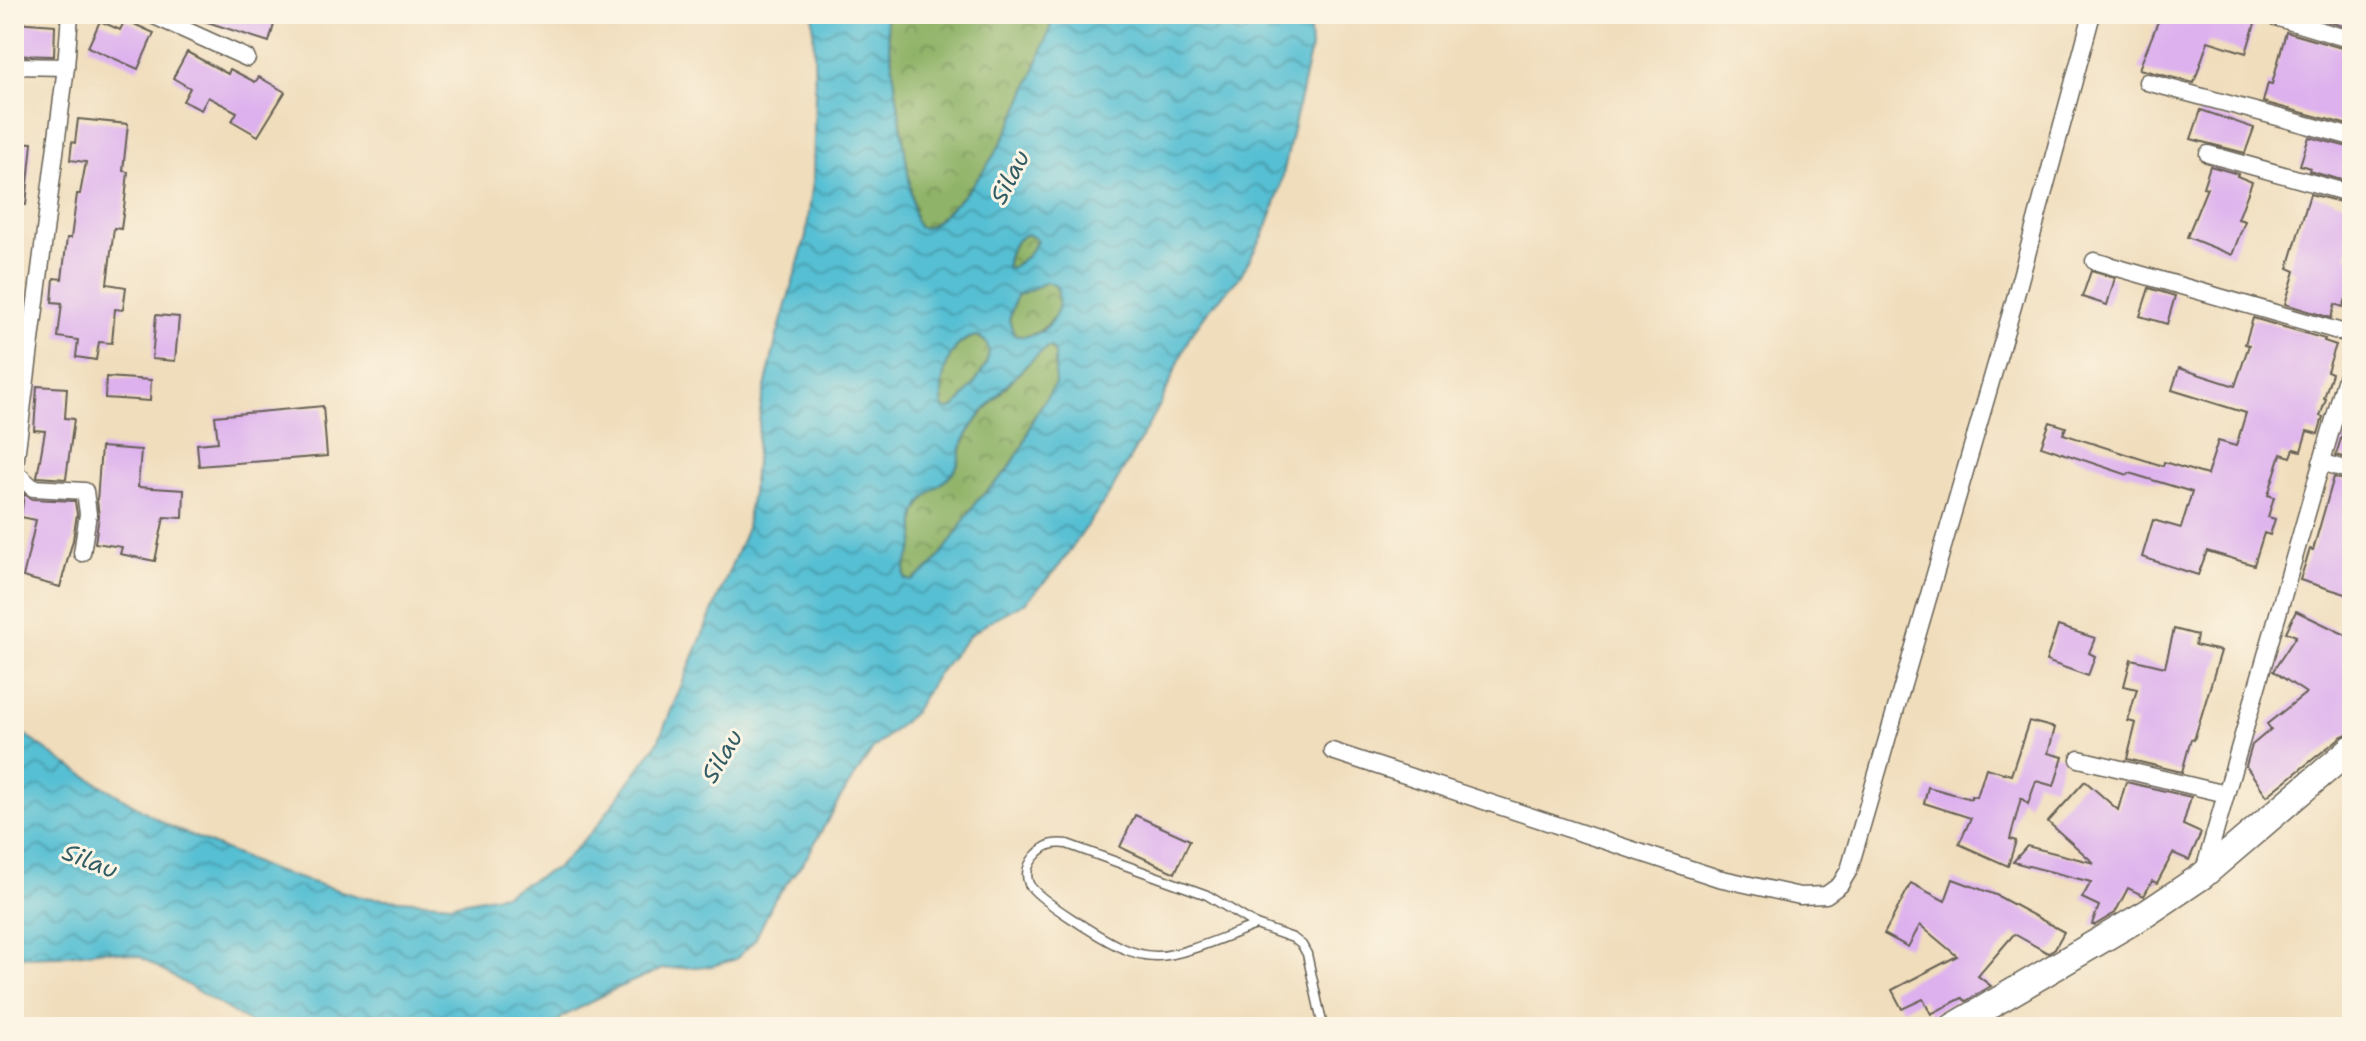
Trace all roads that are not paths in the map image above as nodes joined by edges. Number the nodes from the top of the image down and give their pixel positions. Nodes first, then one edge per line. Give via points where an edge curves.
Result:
1 (70, 14) edge
2 (150, 14) edge
3 (2092, 14) edge
4 (2265, 14) edge
5 (2352, 40) edge
6 (247, 58) dead end
7 (14, 66) edge
8 (66, 67) junction
9 (2147, 82) dead end
10 (2352, 137) edge
11 (2208, 154) dead end
12 (2352, 194) edge
13 (2094, 261) dead end
14 (2352, 335) edge
15 (2352, 357) edge
16 (21, 366) edge
17 (2321, 462) junction
18 (2352, 471) edge
19 (14, 472) edge
20 (82, 553) dead end
21 (2352, 748) edge
22 (1332, 751) dead end
23 (2079, 759) dead end
24 (2226, 794) junction
25 (2202, 876) junction
26 (1256, 925) junction
27 (1323, 1027) edge
28 (1953, 1027) edge

1 - 8 street
2 - 6 street
3 - 22 street via 2004,337 1849,870 1840,885 1826,895 1800,896 1718,878
4 - 5 street
7 - 8 street
8 - 16 street
9 - 10 street
11 - 12 street
13 - 14 street
15 - 17 street
16 - 19 street
17 - 18 street
17 - 24 street
19 - 20 street via 33,488 85,491 88,514
21 - 25 main road
23 - 24 street
24 - 25 street
25 - 28 main road
26 - 26 lane via 1174,954 1140,954 1041,898 1027,872 1043,847 1067,844 1207,895
26 - 27 lane via 1302,945

